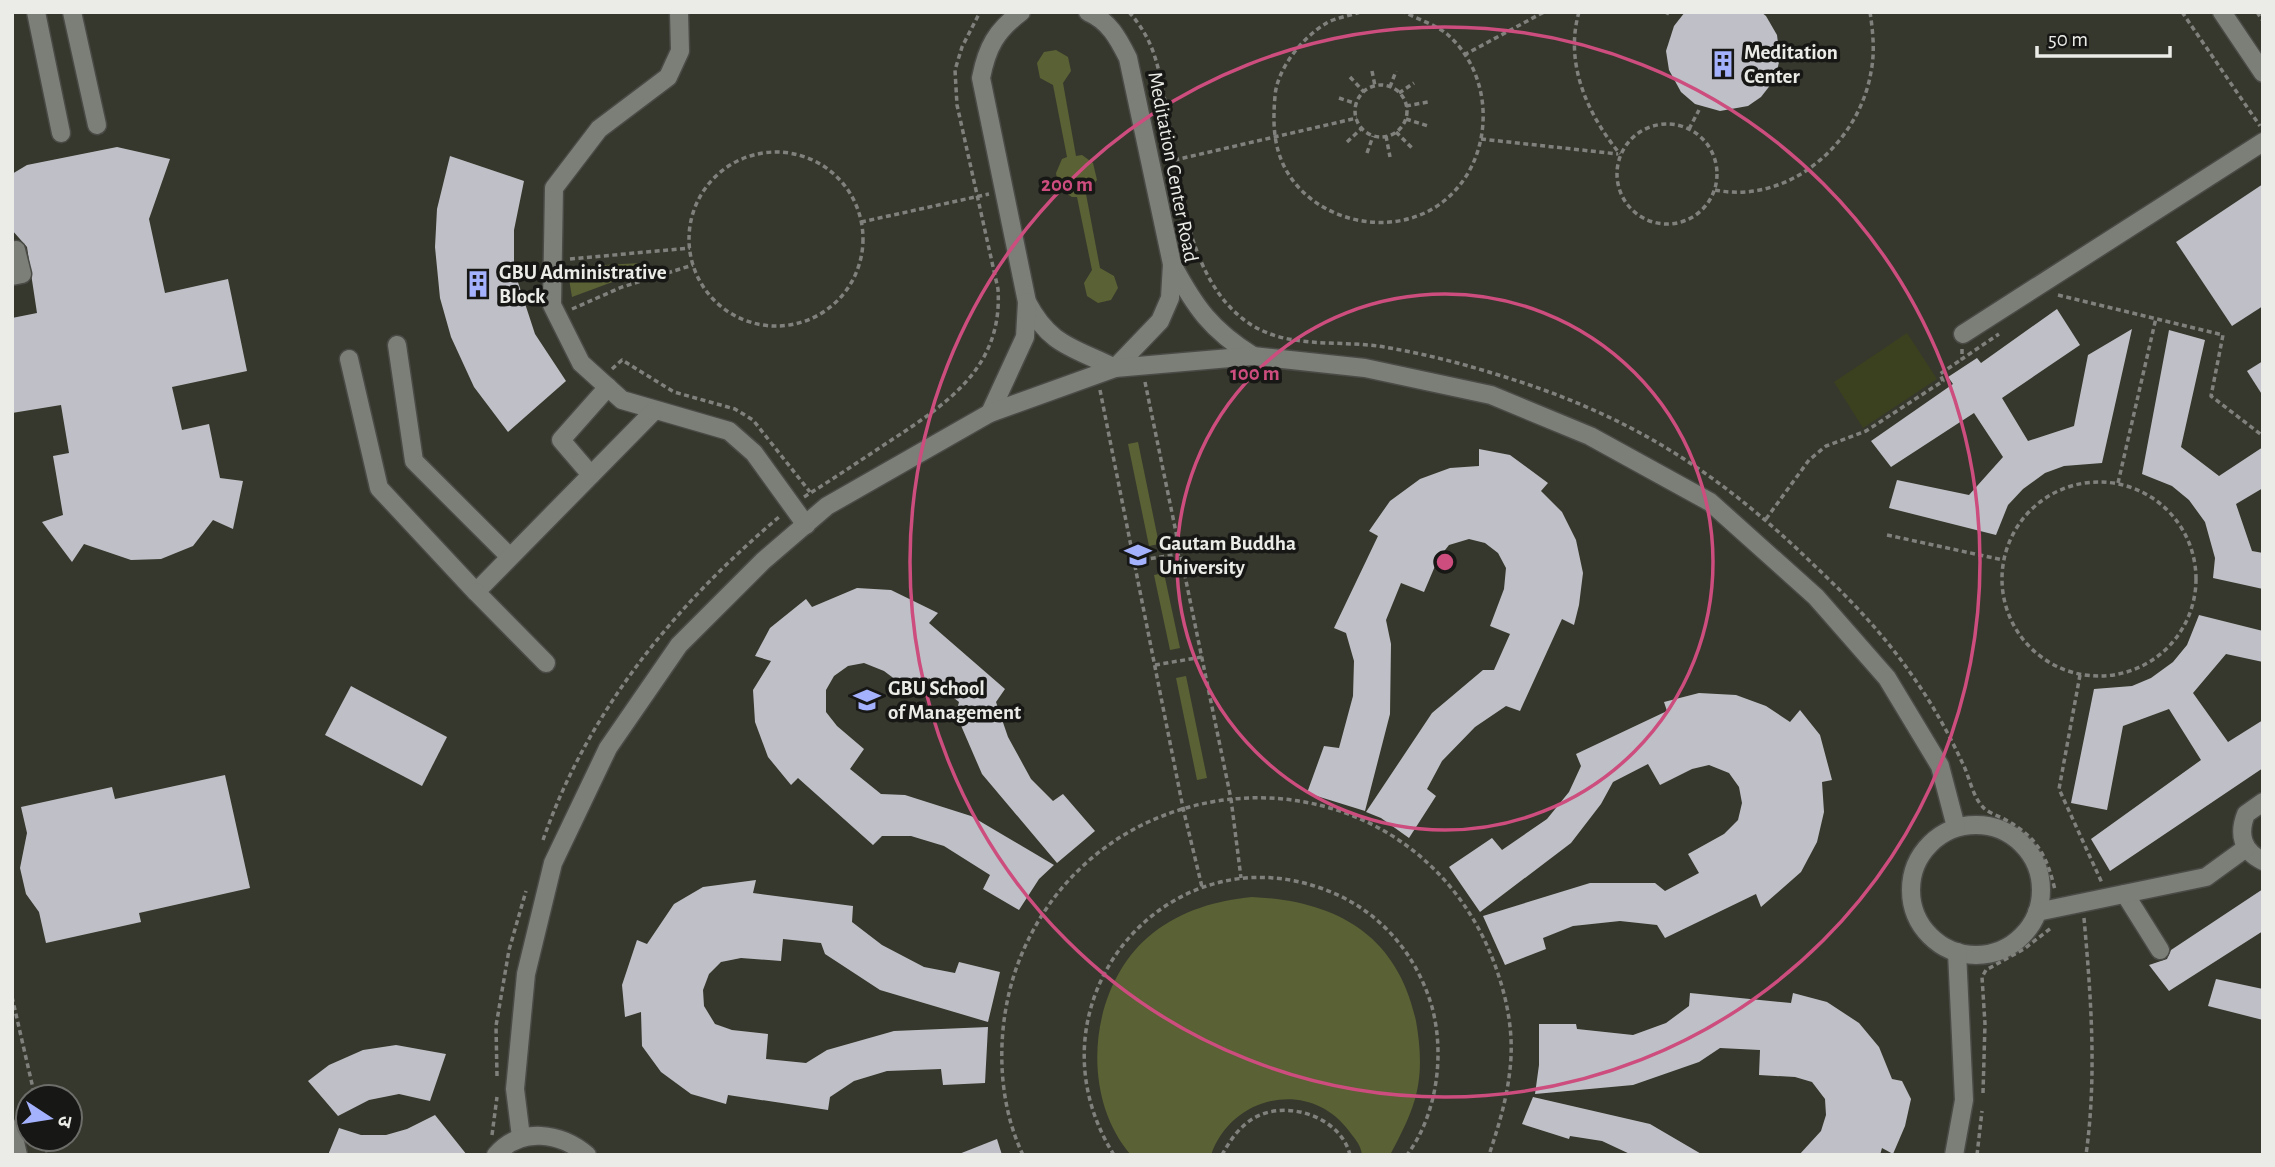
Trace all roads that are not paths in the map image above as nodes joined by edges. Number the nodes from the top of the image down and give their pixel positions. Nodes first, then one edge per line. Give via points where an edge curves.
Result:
1 (36, 12) edge
2 (72, 12) edge
3 (679, 12) edge
4 (1021, 12) edge
5 (1088, 12) edge
6 (2222, 12) edge
7 (2263, 73) edge
8 (97, 125) dead end
9 (61, 133) dead end
10 (2263, 142) edge
11 (12, 251) edge
12 (1172, 264) junction
13 (12, 276) edge
14 (1027, 302) junction
15 (1963, 334) road end
16 (397, 345) dead end
17 (1253, 356) junction
18 (349, 359) dead end
19 (1115, 368) junction
20 (608, 387) junction
21 (654, 411) junction
22 (990, 414) junction
23 (591, 474) junction
24 (806, 525) junction
25 (510, 557) junction
26 (476, 592) junction
27 (546, 663) dead end
28 (2263, 802) edge
29 (1956, 827) junction
30 (2246, 848) junction
31 (2263, 861) edge
32 (2125, 894) junction
33 (2037, 912) junction
34 (2160, 950) dead end
35 (1956, 952) junction
36 (12, 1129) edge
37 (521, 1137) junction
38 (18, 1155) edge
39 (496, 1155) edge
40 (587, 1155) edge
41 (1954, 1155) edge

1 - 9 lane
2 - 8 lane
3 - 20 lane via 680,51 667,77 599,129 554,188 552,305 581,363
4 - 14 lane via 994,36 981,78
5 - 12 lane, Meditation Center Road via 1116,34 1128,58
6 - 7 lane
10 - 15 lane
11 - 13 lane via 16,250 22,274
12 - 17 lane via 1197,310 1225,338
12 - 19 lane, Meditation Center Road via 1170,298 1160,321
14 - 19 lane via 1040,326 1056,341
14 - 22 lane via 1025,337
16 - 25 lane via 414,461
17 - 19 lane
17 - 29 lane via 1365,368 1491,396 1590,436 1710,502 1816,597 1887,678 1940,766
18 - 26 lane via 379,488
19 - 22 lane
20 - 21 lane via 622,400
20 - 23 lane via 562,440
21 - 23 lane
21 - 24 lane via 729,431 754,453
22 - 24 lane via 827,506
23 - 25 lane
24 - 37 lane via 679,645 608,748 552,863 526,974 515,1089
25 - 26 lane
26 - 27 lane
28 - 30 lane via 2246,814 2242,825
29 - 33 lane via 1978,824 2006,832 2028,849 2039,870 2042,896
29 - 35 lane via 1938,836 1917,860 1909,888 1913,911 1925,933
30 - 31 lane
30 - 32 lane via 2206,877
32 - 33 lane
32 - 34 lane
33 - 35 lane via 2021,939 1996,954 1974,957
35 - 41 lane via 1964,1100
36 - 38 lane
37 - 39 lane
37 - 40 lane via 543,1134 572,1142

